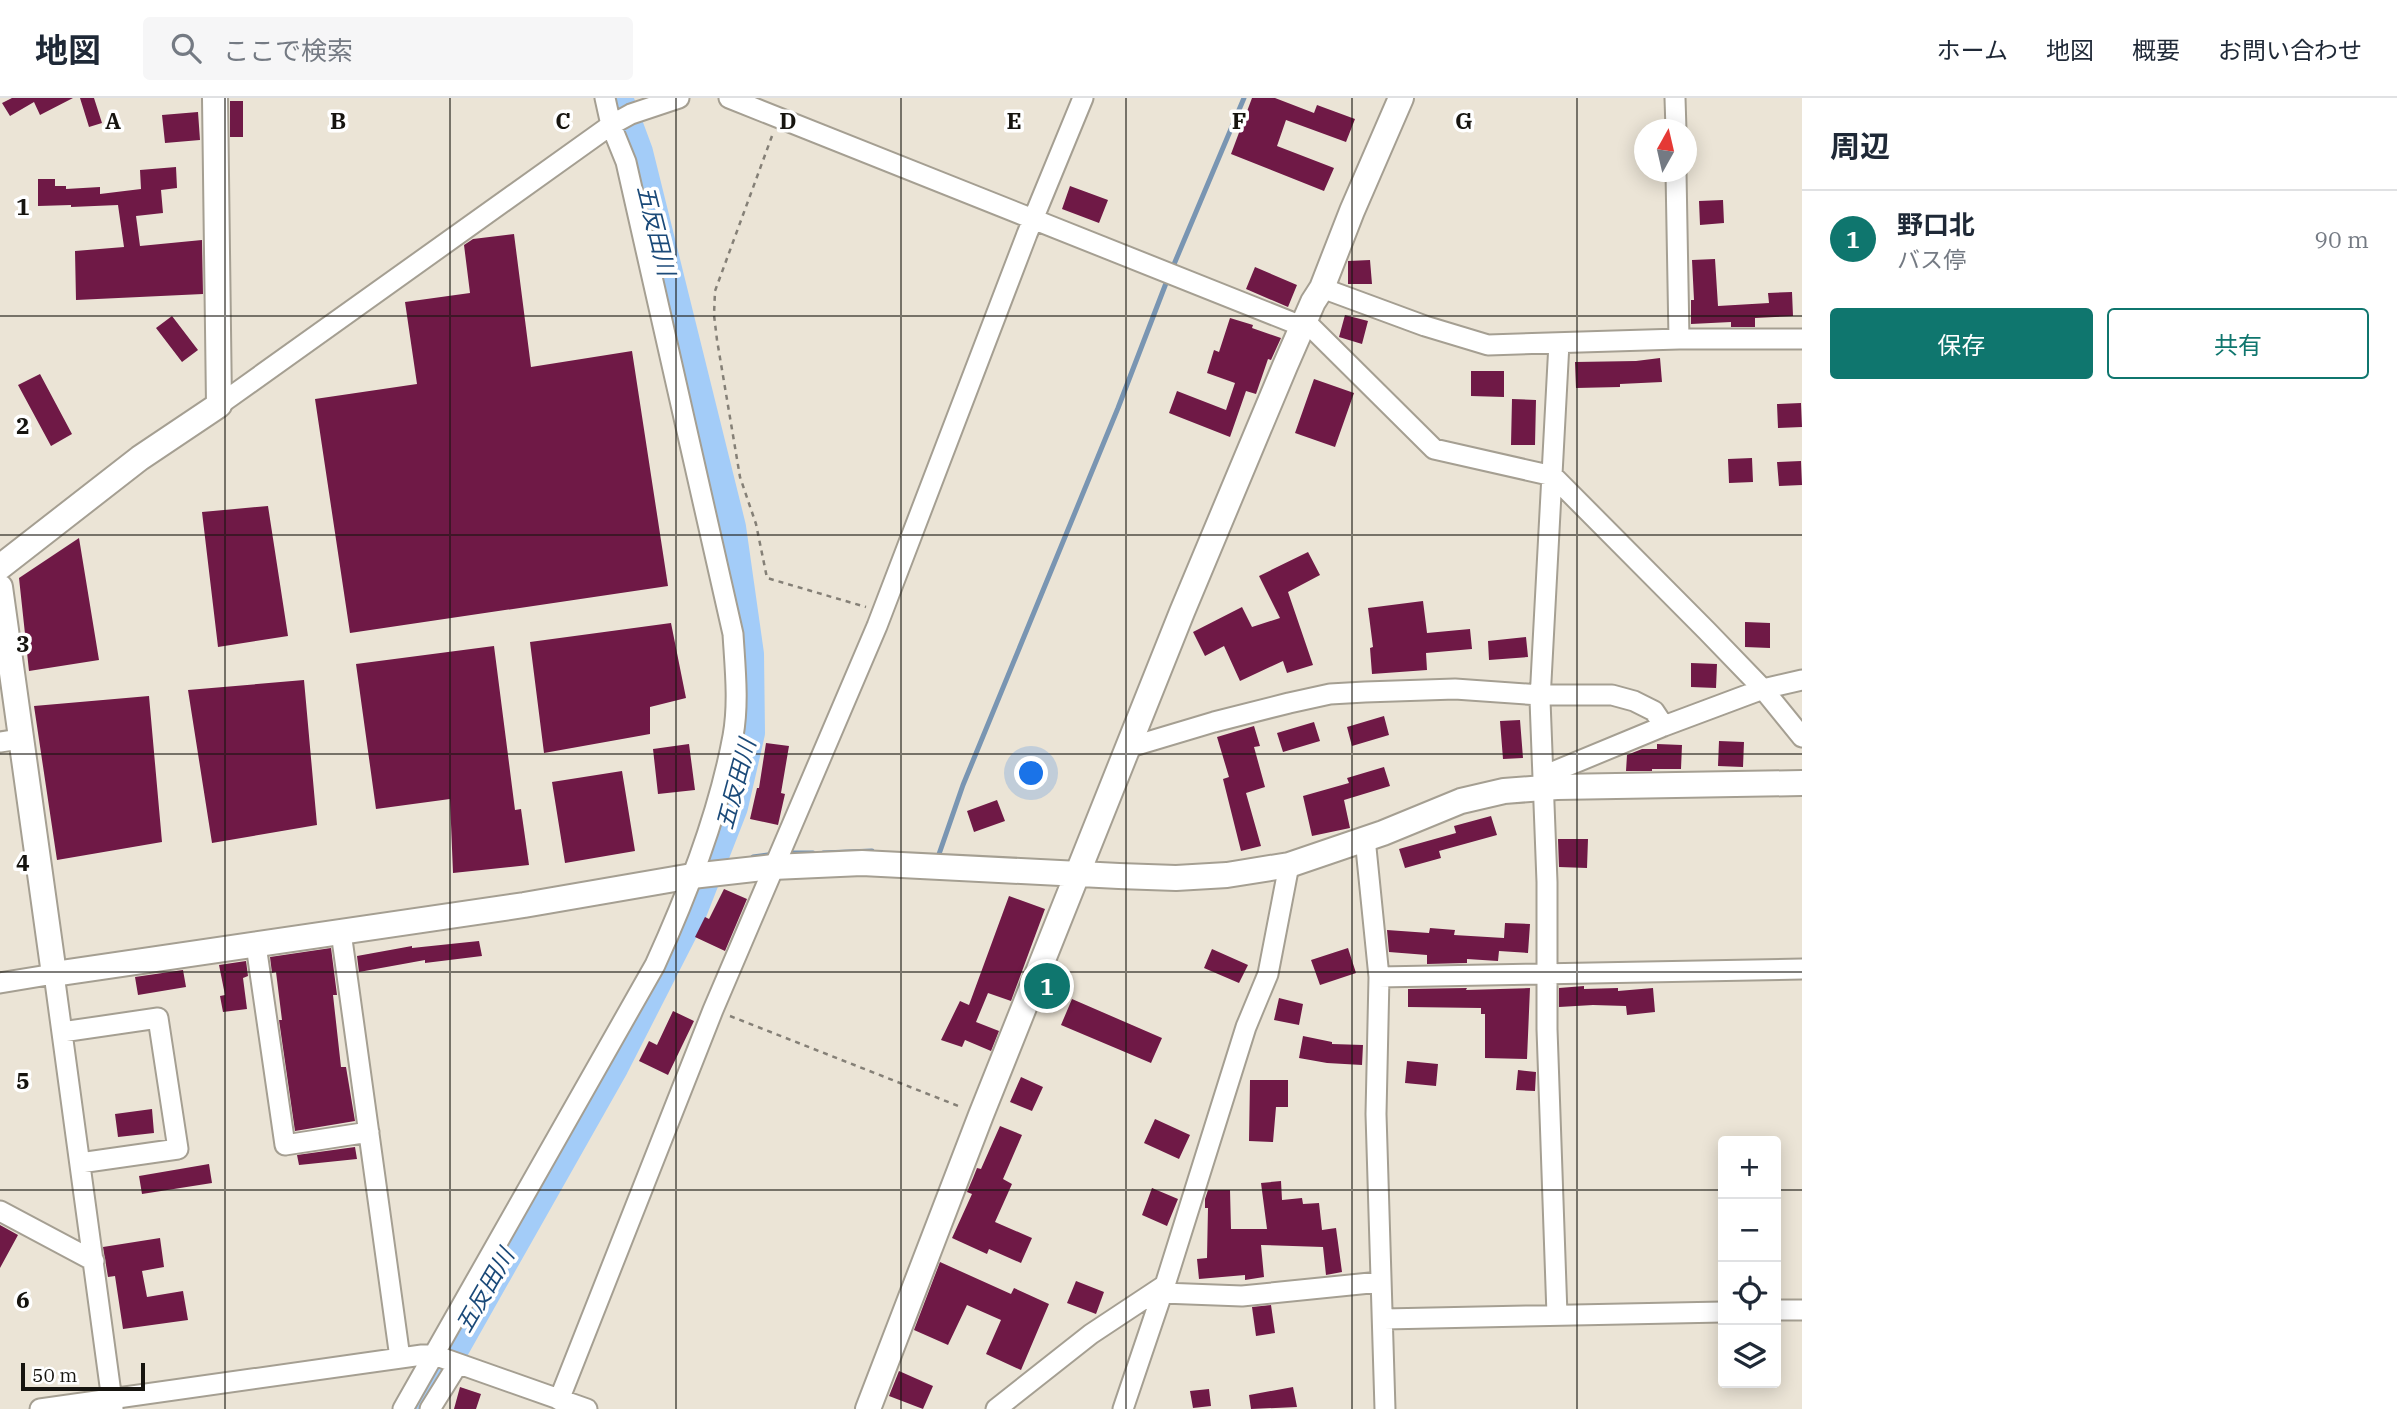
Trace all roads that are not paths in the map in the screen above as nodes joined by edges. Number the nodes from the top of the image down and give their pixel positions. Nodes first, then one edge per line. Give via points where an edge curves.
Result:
1 (215, 98) edge
2 (605, 98) edge
3 (679, 98) edge
4 (729, 98) edge
5 (1083, 98) edge
6 (1402, 98) edge
7 (1675, 98) edge
8 (1675, 119) edge
9 (612, 124) junction
10 (1676, 182) edge
11 (1033, 220) junction
12 (1322, 288) junction
13 (1305, 324) junction
14 (1679, 339) junction
15 (1802, 339) edge
16 (1559, 343) junction
17 (219, 405) junction
18 (1553, 476) junction
19 (0, 568) edge
20 (0, 587) edge
21 (1802, 680) edge
22 (1763, 689) junction
23 (1541, 695) junction
24 (1664, 726) junction
25 (1802, 737) edge
26 (10, 741) edge
27 (1128, 748) junction
28 (1544, 782) junction
29 (1802, 783) edge
30 (1365, 838) junction
31 (776, 858) junction
32 (1289, 865) junction
33 (1078, 873) junction
34 (703, 876) junction
35 (341, 932) junction
36 (257, 945) junction
37 (1802, 969) edge
38 (54, 974) junction
39 (1549, 974) junction
40 (1379, 977) junction
41 (0, 983) edge
42 (62, 1032) junction
43 (369, 1132) junction
44 (80, 1163) junction
45 (0, 1211) edge
46 (94, 1261) junction
47 (1380, 1282) junction
48 (1163, 1289) junction
49 (1781, 1310) edge
50 (1802, 1310) edge
51 (1718, 1312) edge
52 (1557, 1315) junction
53 (1384, 1319) junction
54 (435, 1356) junction
55 (400, 1358) junction
56 (457, 1363) junction
57 (559, 1400) junction
58 (113, 1403) edge
59 (40, 1409) edge
60 (403, 1409) edge
61 (430, 1409) edge
62 (587, 1409) edge
63 (868, 1409) edge
64 (996, 1409) edge
65 (1122, 1409) edge
66 (1385, 1409) edge

1 - 17 street
2 - 9 street
3 - 9 street
4 - 11 street
5 - 11 street
6 - 12 street
7 - 8 street
9 - 17 street
9 - 34 street via 626,162 733,634 733,734
10 - 14 street
11 - 13 street
11 - 31 street via 882,612
12 - 13 street
12 - 16 street via 1488,345
13 - 18 street via 1434,449
13 - 27 street
14 - 15 street
14 - 16 street
16 - 18 street
17 - 19 street via 140,458
18 - 22 street
18 - 23 street
20 - 26 street
21 - 22 street
22 - 24 street
22 - 25 street
23 - 24 street via 1612,695 1654,711
23 - 27 street via 1455,689 1330,694
23 - 28 street
24 - 28 street
26 - 38 street
27 - 33 street
28 - 29 street
28 - 30 street via 1461,801
28 - 39 street
30 - 32 street
30 - 40 street
31 - 33 street
31 - 34 street
31 - 57 street
32 - 33 street via 1176,878
32 - 48 street via 1268,974 1246,1027
33 - 63 street
34 - 35 street
34 - 54 street via 682,905 655,965
35 - 36 street
35 - 43 street
36 - 38 street
36 - 43 street via 285,1145
37 - 39 street
38 - 41 street
38 - 42 street
39 - 40 street
39 - 52 street
40 - 47 street
42 - 44 street
42 - 44 street via 158,1018 178,1149
43 - 55 street
44 - 46 street
45 - 46 street
46 - 58 street
47 - 48 street via 1242,1296
47 - 53 street
48 - 64 street via 1091,1334
48 - 65 street
49 - 50 street
51 - 52 street
52 - 53 street
53 - 66 street
54 - 55 street
54 - 56 street
54 - 60 street
55 - 58 street
56 - 57 street
56 - 61 street
57 - 62 street
58 - 59 street

